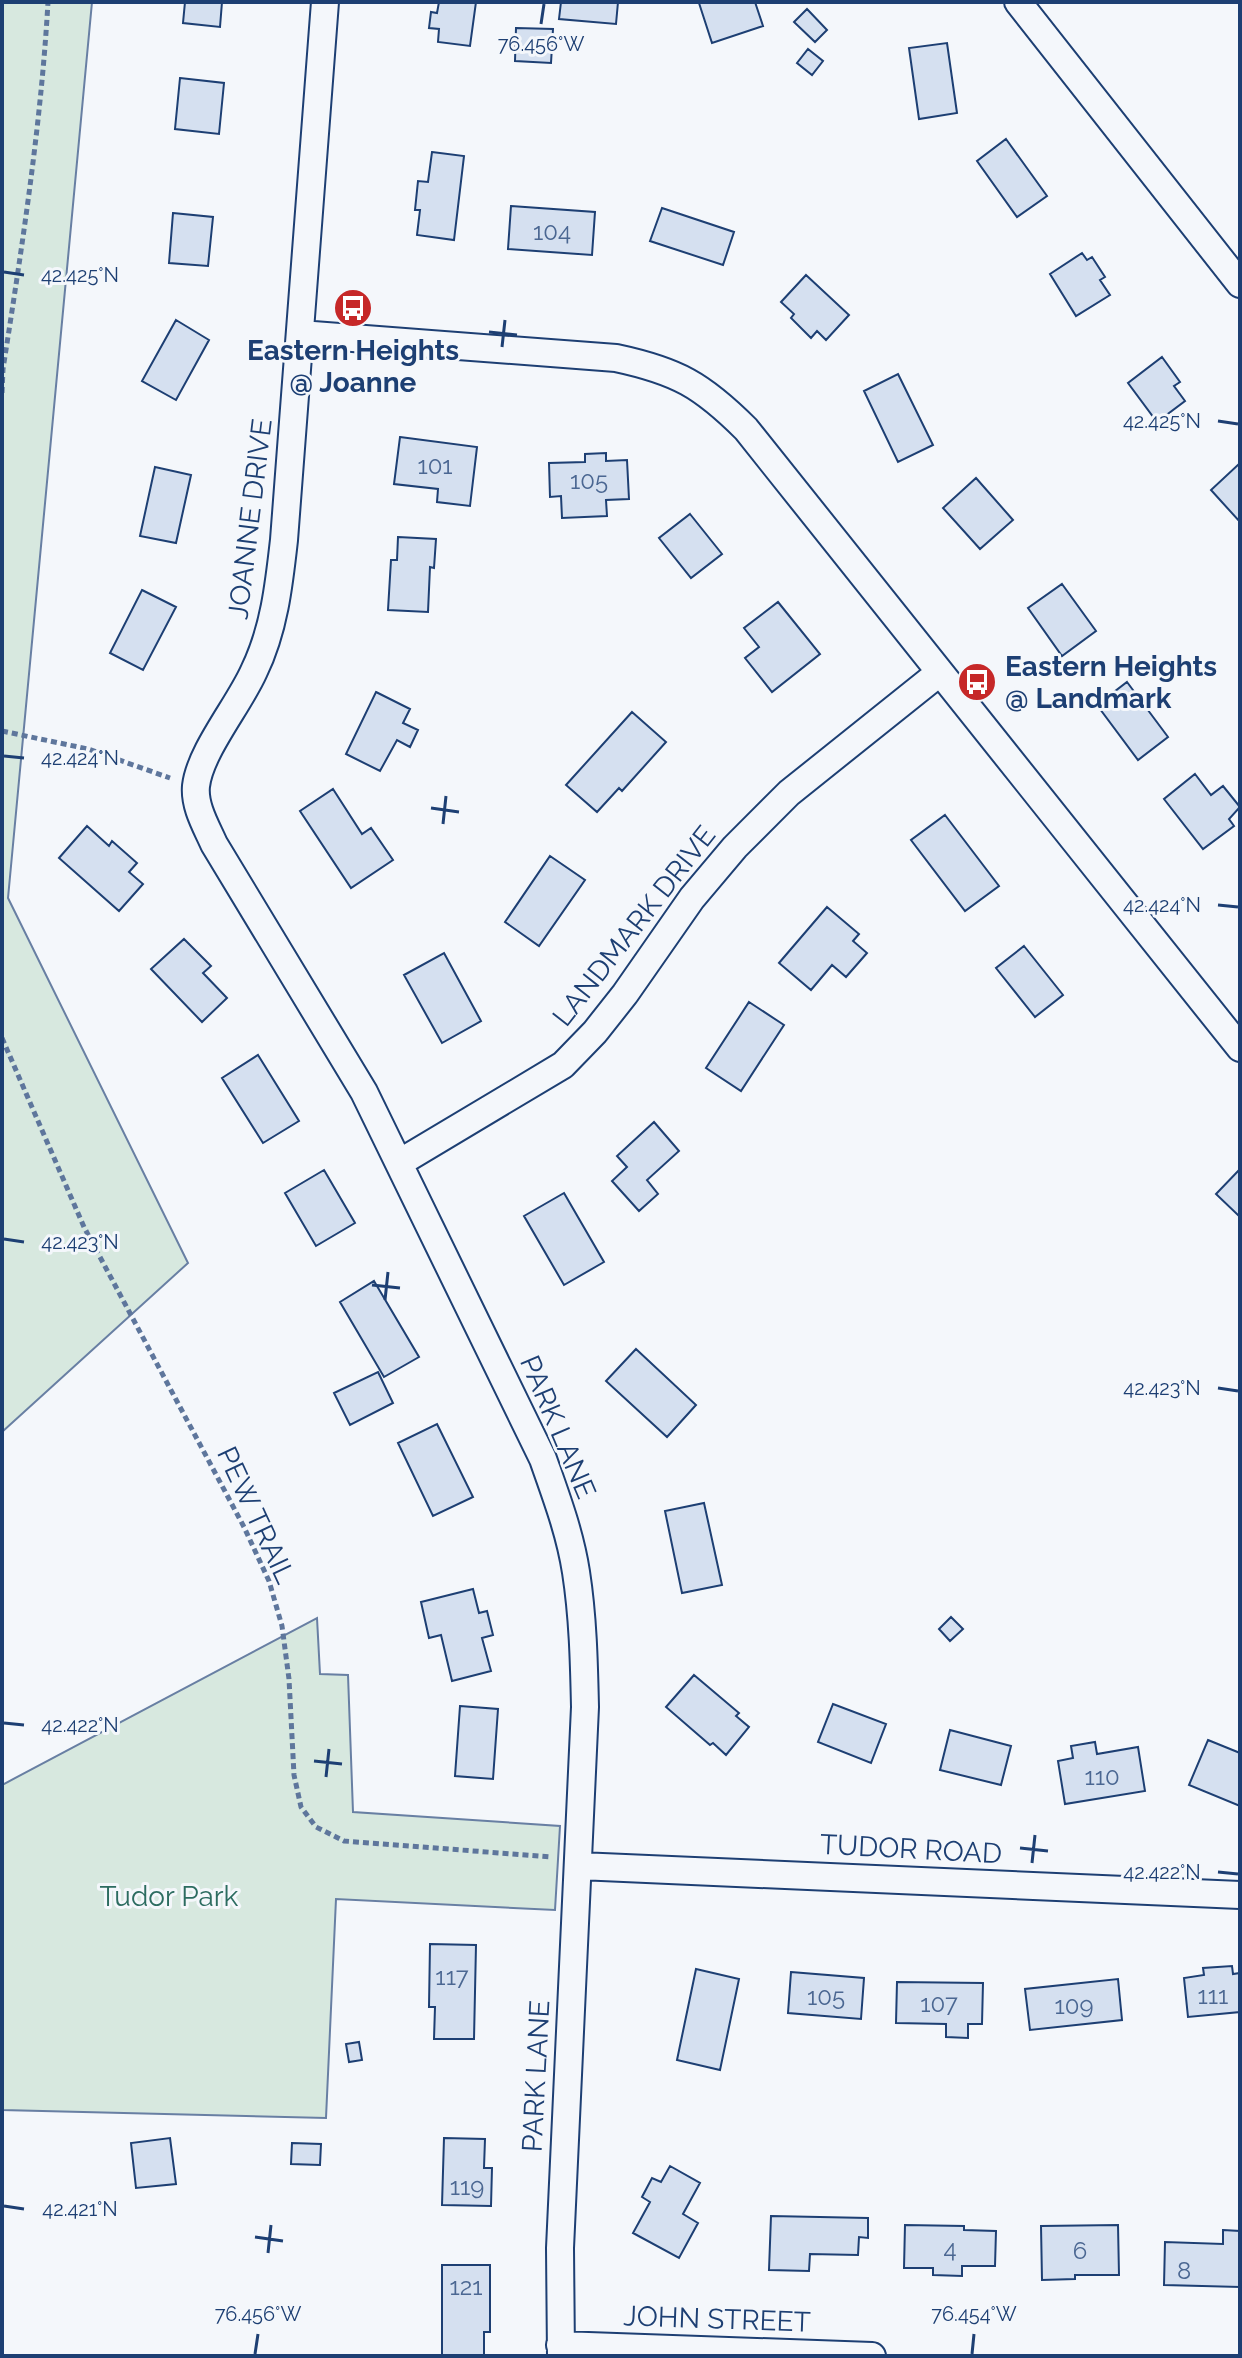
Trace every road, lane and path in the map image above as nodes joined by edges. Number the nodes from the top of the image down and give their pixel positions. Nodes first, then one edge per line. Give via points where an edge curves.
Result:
1 (48, 2) edge
2 (325, 2) edge
3 (1018, 2) edge
4 (1240, 284) edge
5 (300, 334) junction
6 (2, 393) edge
7 (939, 673) junction
8 (2, 731) edge
9 (196, 788) junction
10 (2, 1038) edge
11 (1240, 1048) edge
12 (399, 1163) junction
13 (579, 1866) junction
14 (1240, 1895) edge
15 (560, 2351) edge
16 (872, 2356) edge

1 - 6 path via 31,185
2 - 5 street, JOANNE DRIVE
3 - 4 street
5 - 7 street via 616,358 689,381 717,399 746,429
5 - 9 street, JOANNE DRIVE via 278,596 268,638 241,699 209,750
7 - 11 street
7 - 12 street, LANDMARK DRIVE via 789,793 735,847 625,994 563,1065
8 - 9 path via 88,749
9 - 12 street, PARK LANE via 199,812 214,844 364,1092
10 - 13 path, PEW TRAIL via 84,1227 269,1581 282,1626 301,1807 316,1827 344,1841 549,1856
12 - 13 street, PARK LANE via 543,1459 562,1513 576,1569 582,1626 585,1707
13 - 14 street, TUDOR ROAD
13 - 15 street, PARK LANE via 560,2248
15 - 16 street, JOHN STREET

